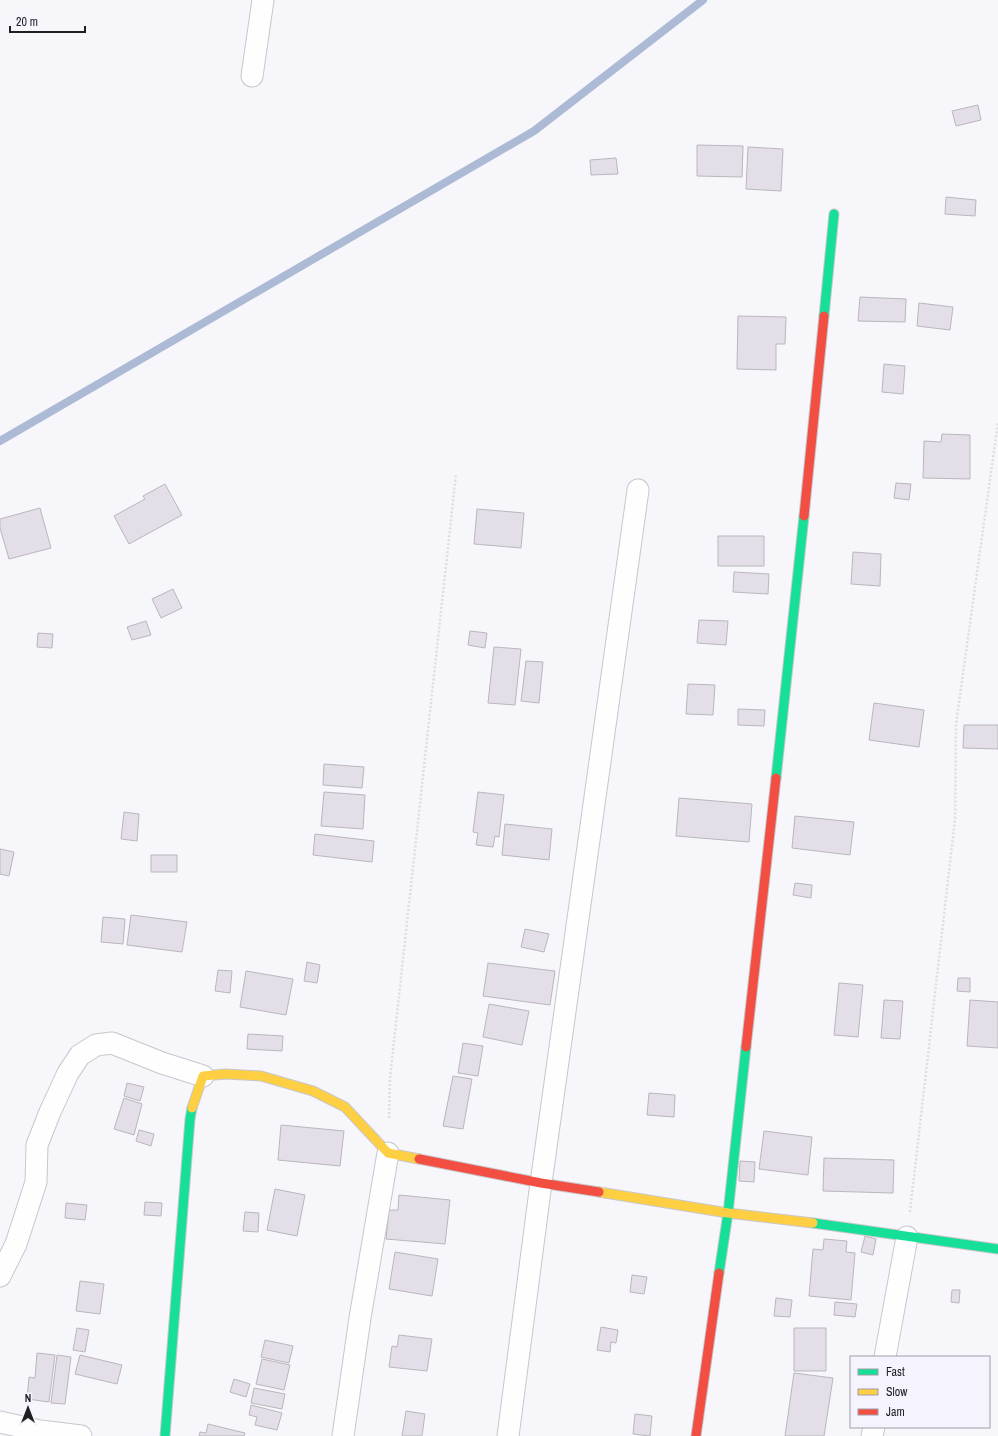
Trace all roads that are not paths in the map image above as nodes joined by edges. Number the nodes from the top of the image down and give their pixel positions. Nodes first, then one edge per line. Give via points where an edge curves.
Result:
1 (263, 0) edge
2 (252, 76) dead end
3 (834, 214) dead end
4 (638, 490) dead end
5 (203, 1076) junction
6 (388, 1153) junction
7 (541, 1183) junction
8 (728, 1212) junction
9 (907, 1237) junction
10 (998, 1249) edge
11 (0, 1276) edge
12 (885, 1356) edge
13 (0, 1422) edge
14 (81, 1436) edge
15 (165, 1436) edge
16 (343, 1436) edge
17 (508, 1436) edge
18 (696, 1436) edge

1 - 2 street
3 - 8 street
4 - 7 street
5 - 6 street via 262,1076 313,1090 345,1107
5 - 11 street via 112,1043 96,1045 80,1055 68,1074 37,1145 36,1182 16,1244
5 - 15 street via 193,1102 190,1119
6 - 7 street
6 - 16 street
7 - 8 street
7 - 17 street
8 - 9 street
8 - 18 street
9 - 10 street
9 - 12 street
13 - 14 street via 40,1431

